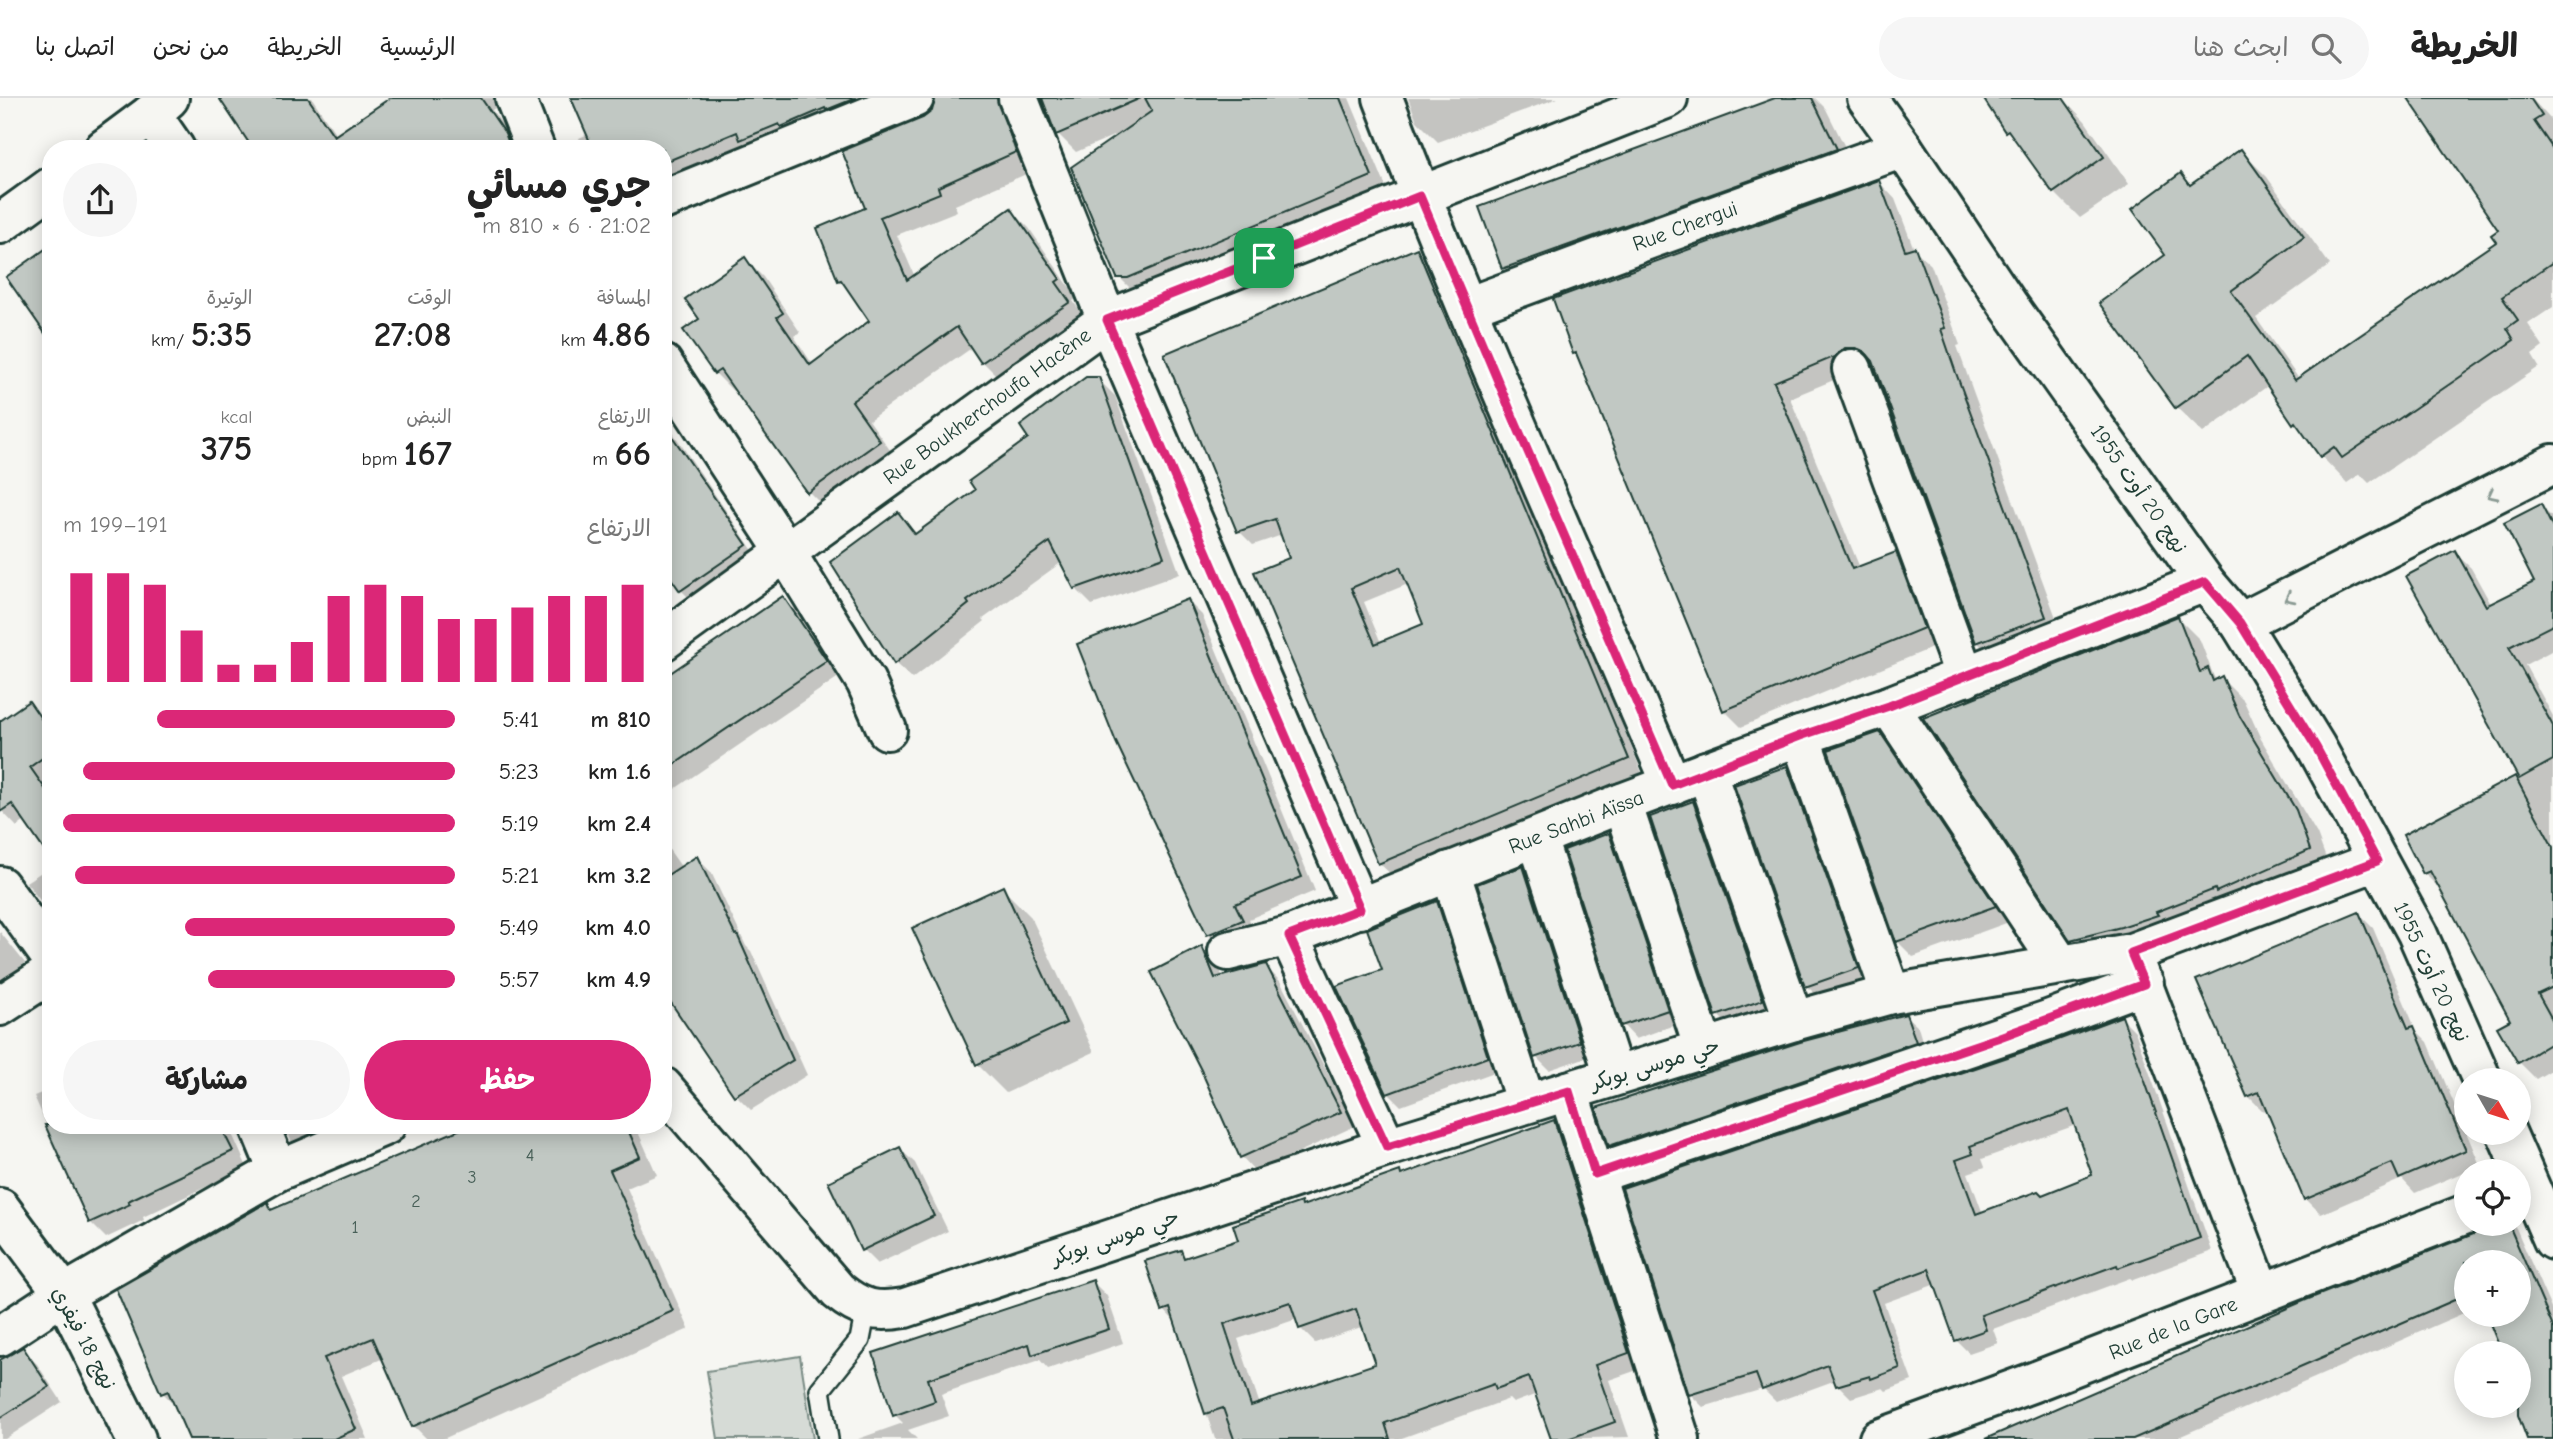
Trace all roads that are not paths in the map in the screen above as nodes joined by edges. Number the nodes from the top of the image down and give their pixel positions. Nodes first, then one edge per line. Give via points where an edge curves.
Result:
1 (514, 98) edge
2 (914, 98) edge
3 (1018, 98) edge
4 (1383, 98) edge
5 (1668, 98) edge
6 (1867, 98) edge
7 (160, 106) edge
8 (116, 140) edge
9 (172, 140) edge
10 (531, 140) edge
11 (1903, 148) junction
12 (42, 194) edge
13 (672, 196) edge
14 (1420, 196) junction
15 (0, 224) edge
16 (1467, 307) junction
17 (1107, 320) junction
18 (1852, 369) dead end
19 (672, 378) edge
20 (2553, 464) edge
21 (785, 551) junction
22 (2205, 582) junction
23 (2240, 623) junction
24 (672, 634) edge
25 (1965, 677) junction
26 (1889, 706) junction
27 (887, 730) dead end
28 (1800, 736) junction
29 (1689, 778) junction
30 (1622, 803) junction
31 (1537, 838) junction
32 (2377, 861) junction
33 (1450, 871) junction
34 (0, 886) edge
35 (1360, 909) junction
36 (1289, 936) junction
37 (42, 944) edge
38 (1228, 951) dead end
39 (2060, 964) junction
40 (2137, 969) junction
41 (42, 979) edge
42 (1891, 994) junction
43 (0, 1006) edge
44 (1794, 1021) junction
45 (1704, 1049) junction
46 (2477, 1068) edge
47 (1614, 1075) junction
48 (1569, 1091) junction
49 (672, 1097) edge
50 (1526, 1103) junction
51 (263, 1134) edge
52 (365, 1134) edge
53 (2512, 1145) edge
54 (1387, 1147) junction
55 (278, 1171) junction
56 (1595, 1174) junction
57 (2534, 1188) edge
58 (0, 1208) edge
59 (2454, 1219) edge
60 (2553, 1240) edge
61 (2261, 1293) junction
62 (64, 1294) junction
63 (866, 1308) junction
64 (0, 1336) edge
65 (1902, 1435) edge
66 (136, 1439) edge
67 (828, 1439) edge
68 (1680, 1439) edge

1 - 10 street
2 - 13 street
3 - 17 street
4 - 14 street
5 - 14 street, Rue Boukherchoufa Hacène
6 - 11 street, نهج 20 أوت 1955
7 - 8 street
7 - 9 street
11 - 16 street, Rue Chergui
11 - 22 street, نهج 20 أوت 1955
12 - 15 street
14 - 16 street
14 - 17 street, Rue Boukherchoufa Hacène
16 - 29 street
17 - 21 street, Rue Boukherchoufa Hacène
17 - 35 street
18 - 25 street
19 - 21 street
20 -> 23 street
21 - 24 street, Rue Boukherchoufa Hacène
21 - 27 street via 866,682
22 - 23 street, نهج 20 أوت 1955
22 - 25 street, Rue Sahbi Aïssa
23 - 32 street, نهج 20 أوت 1955 via 2316,747
25 - 26 street, Rue Sahbi Aïssa
26 - 28 street, Rue Sahbi Aïssa
26 - 39 street
28 - 29 street, Rue Sahbi Aïssa
28 - 42 street
29 - 30 street, Rue Sahbi Aïssa
29 - 44 street
30 - 31 street, Rue Sahbi Aïssa
30 - 45 street
31 - 33 street, Rue Sahbi Aïssa
31 - 47 street
32 - 40 street, حي موسى بوبكر
32 - 46 street, نهج 20 أوت 1955 via 2417,933
33 - 35 street, Rue Sahbi Aïssa
33 - 50 street
34 - 37 street
35 - 36 street, Rue Sahbi Aïssa
36 - 38 street, Rue Sahbi Aïssa
36 - 54 street
39 - 40 street, حي موسى بوبكر
39 - 42 street, حي موسى بوبكر
40 - 56 street via 2022,1029
40 - 61 street
41 - 43 street
42 - 44 street, حي موسى بوبكر
44 - 45 street, حي موسى بوبكر
45 - 47 street, حي موسى بوبكر
47 - 48 street, حي موسى بوبكر
48 - 50 street, حي موسى بوبكر
48 - 56 street
49 - 63 street via 838,1291
50 - 54 street, حي موسى بوبكر
51 - 55 street
52 - 55 street
53 - 57 street
54 - 63 street, حي موسى بوبكر via 905,1308
55 - 62 street
56 - 68 street
57 - 60 street
58 - 62 street, نهج 18 فيفري
59 - 61 street, Rue de la Gare
61 - 65 street, Rue de la Gare
62 - 64 street
62 - 66 street, نهج 18 فيفري
63 - 67 lane via 860,1340 820,1390

